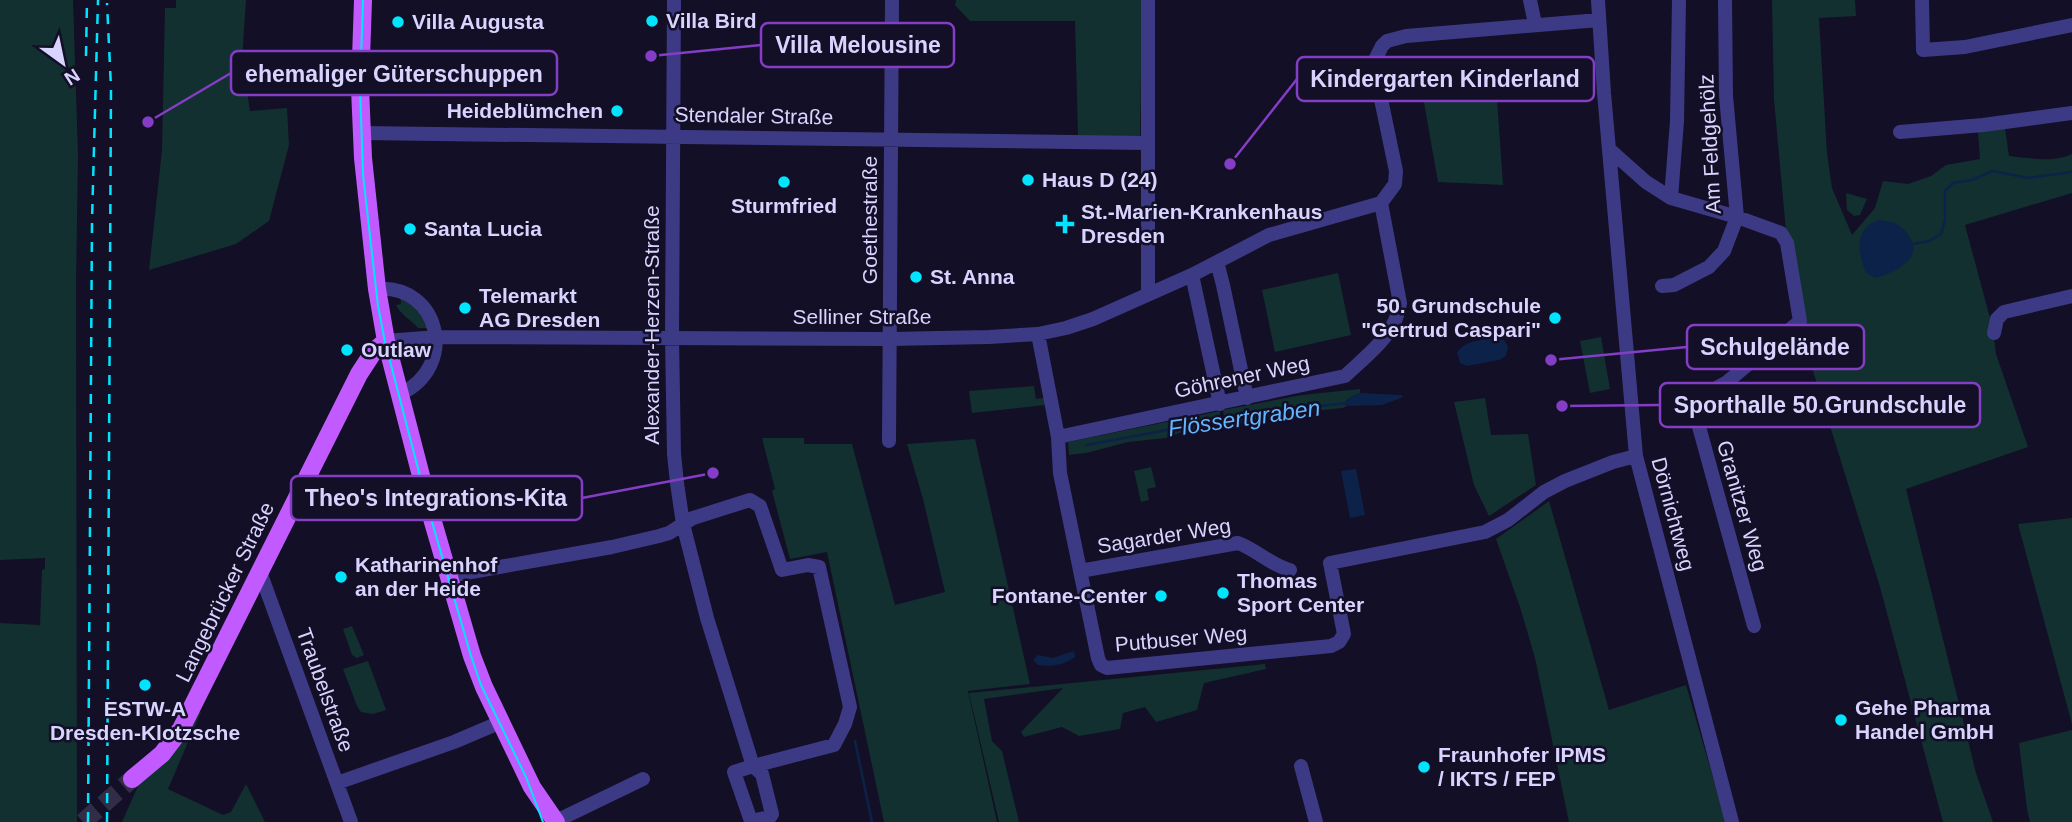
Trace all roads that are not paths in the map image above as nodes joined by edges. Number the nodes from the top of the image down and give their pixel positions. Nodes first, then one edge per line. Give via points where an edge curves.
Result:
1 (363, 0) edge
2 (674, 0) edge
3 (892, 0) edge
4 (1148, 0) edge
5 (1530, 0) edge
6 (1598, 0) edge
7 (1679, 0) edge
8 (1725, 0) edge
9 (1922, 0) edge
10 (1599, 20) junction
11 (1535, 24) junction
12 (2072, 25) edge
13 (2072, 113) edge
14 (1900, 132) dead end
15 (362, 133) junction
16 (673, 136) junction
17 (891, 140) junction
18 (1147, 143) junction
19 (1610, 150) junction
20 (1671, 198) junction
21 (1381, 204) junction
22 (1737, 217) junction
23 (1217, 262) junction
24 (1192, 275) junction
25 (1662, 286) dead end
26 (377, 289) junction
27 (1148, 294) junction
28 (2072, 296) edge
29 (1994, 333) dead end
30 (1038, 334) junction
31 (434, 337) junction
32 (672, 338) junction
33 (890, 339) junction
34 (386, 341) junction
35 (359, 374) junction
36 (394, 374) junction
37 (400, 394) junction
38 (1247, 398) junction
39 (1220, 404) junction
40 (1058, 437) junction
41 (889, 441) dead end
42 (1636, 456) junction
43 (683, 524) junction
44 (1290, 570) dead end
45 (1080, 571) junction
46 (260, 572) junction
47 (449, 576) junction
48 (1754, 626) dead end
49 (500, 722) junction
50 (1301, 766) dead end
51 (132, 779) tunnel mouth
52 (643, 779) dead end
53 (337, 783) junction
54 (556, 821) edge
55 (351, 822) edge
56 (1315, 822) edge
57 (1732, 822) edge

1 - 15 main road
2 - 16 street, Alexander-Herzen-Straße
3 - 17 street, Goethestraße
4 - 18 street
5 - 11 street
6 - 10 street, Dörnichtweg
7 - 20 street
8 - 22 street, Am Feldgehölz via 1726,96
9 - 12 street via 1923,50 1983,44
10 - 11 street
10 - 19 street, Dörnichtweg
11 - 21 street via 1406,36 1382,46 1375,60 1377,80 1396,171 1395,184
13 - 14 street
15 - 16 street, Stendaler Straße
15 - 26 main road
16 - 17 street, Stendaler Straße
16 - 32 street, Alexander-Herzen-Straße
17 - 18 street, Stendaler Straße
17 - 33 street, Goethestraße
18 - 27 street
19 - 20 street, Granitzer Weg
19 - 42 street, Dörnichtweg
20 - 22 street, Granitzer Weg
21 - 23 street, Selliner Straße via 1276,233
21 - 38 street, Göhrener Weg via 1400,303 1392,327 1345,376
22 - 25 street, Am Feldgehölz via 1724,251 1709,267 1674,285
22 - 48 street, Granitzer Weg via 1781,233 1787,243 1800,321 1727,383 1693,405
23 - 24 street, Selliner Straße
23 - 38 street
24 - 27 street, Selliner Straße
24 - 39 street
26 - 31 street via 397,290 413,299 430,319
26 - 34 main road
27 - 30 street, Selliner Straße via 1093,319
28 - 29 street via 2004,312
30 - 33 street, Selliner Straße
30 - 40 street
31 - 32 street, Selliner Straße
31 - 34 street
31 - 37 street via 435,353 428,370
32 - 33 street, Selliner Straße
32 - 43 street, Alexander-Herzen-Straße via 674,454
33 - 41 street, Goethestraße
34 - 35 main road, Langebrücker Straße
34 - 36 main road
35 - 36 main road via 379,369
35 - 46 main road, Langebrücker Straße
36 - 37 main road
37 - 47 main road
38 - 39 street, Göhrener Weg
39 - 40 street, Göhrener Weg
40 - 45 street, Putbuser Weg via 1060,473
42 - 45 street, Putbuser Weg via 1565,481 1485,532 1330,564 1344,634 1331,646 1107,667 1098,659
42 - 57 street, Dörnichtweg
43 - 43 street, Alexander-Herzen-Straße via 753,766 834,746 850,707 819,567 782,570 755,502
43 - 47 street via 669,533 612,547
44 - 45 street, Sagarder Weg via 1238,543
46 - 51 main road, Langebrücker Straße via 181,729 162,754
46 - 53 street, Traubelstraße
47 - 49 main road via 472,656
49 - 53 street
49 - 54 main road
50 - 56 street
52 - 54 street
53 - 55 street, Traubelstraße

